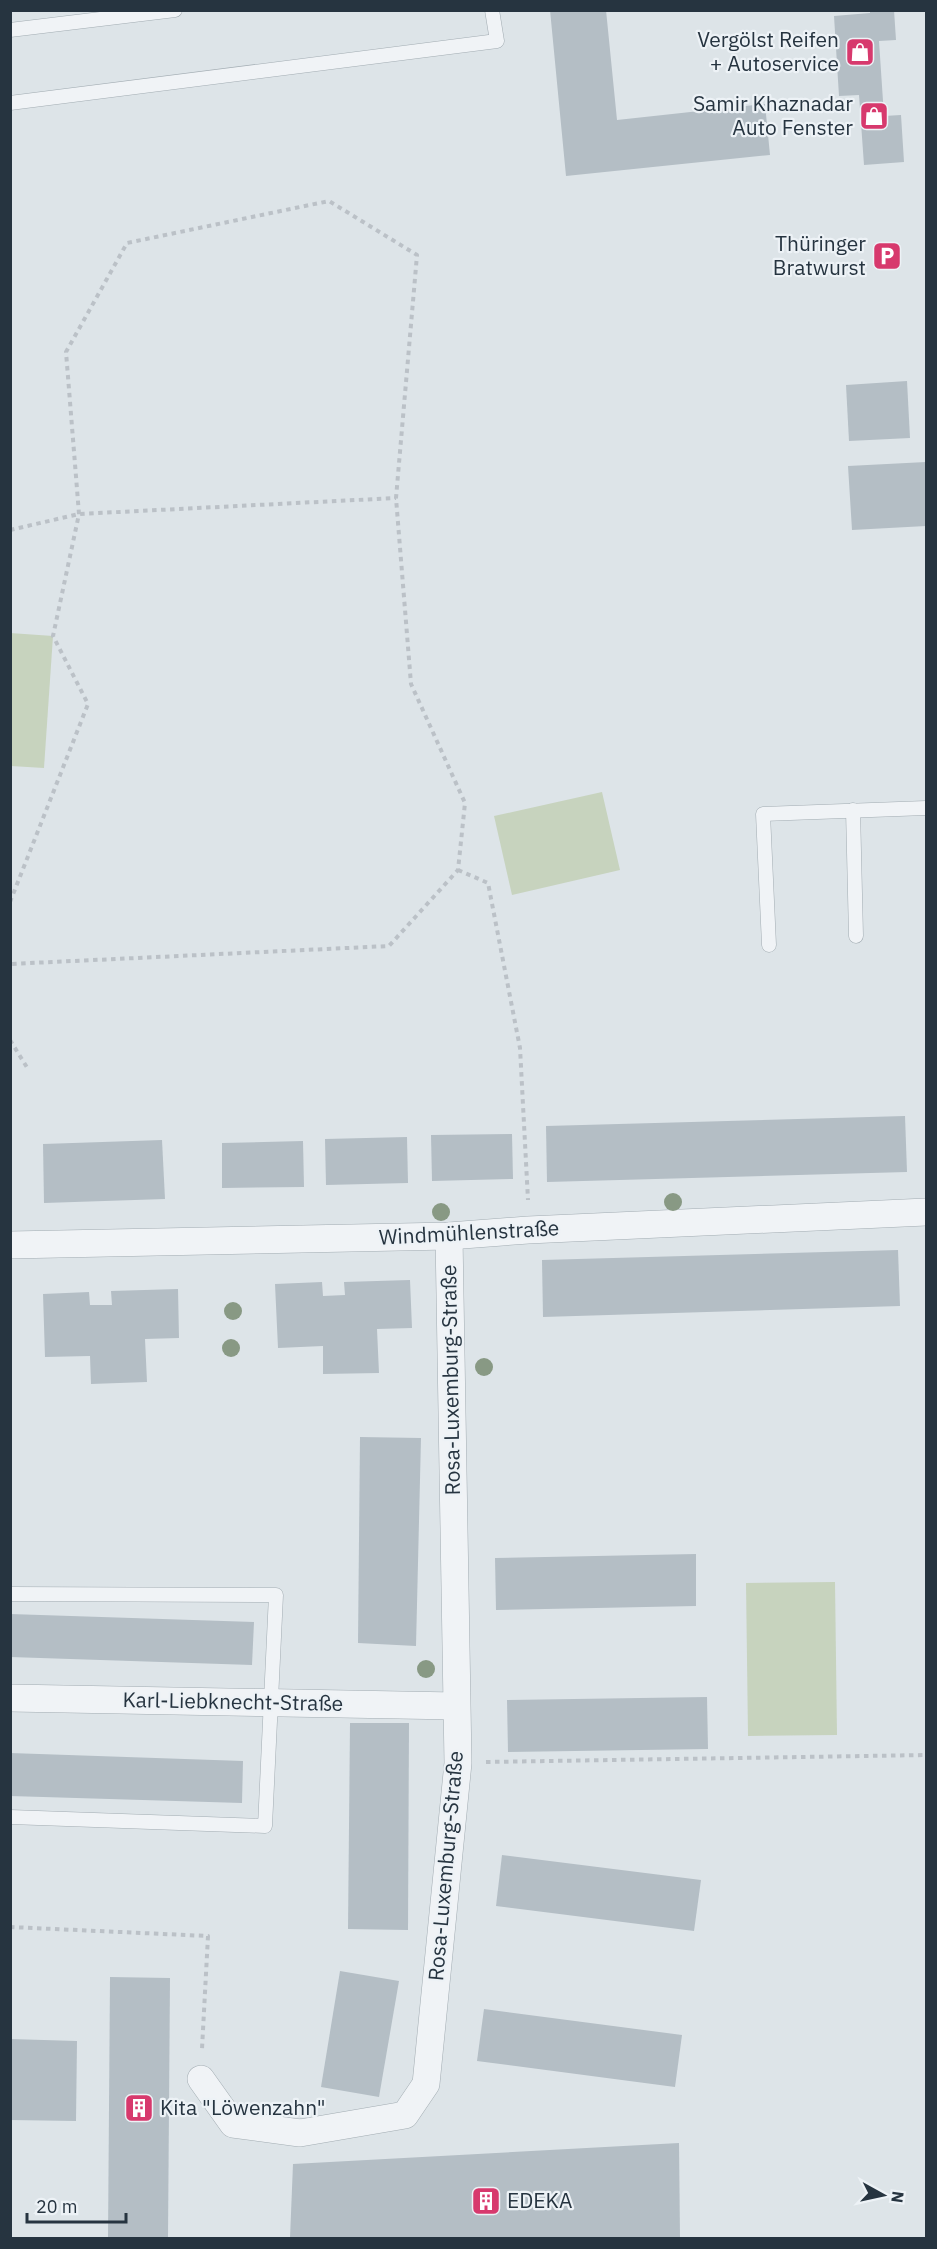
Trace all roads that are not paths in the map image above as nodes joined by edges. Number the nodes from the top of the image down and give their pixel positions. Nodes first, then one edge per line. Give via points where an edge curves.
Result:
1 (176, 10) edge
2 (492, 10) edge
3 (10, 30) edge
4 (10, 104) edge
5 (927, 808) edge
6 (853, 810) junction
7 (856, 936) dead end
8 (769, 945) dead end
9 (927, 1212) edge
10 (449, 1236) junction
11 (10, 1245) edge
12 (10, 1594) edge
13 (10, 1698) edge
14 (272, 1702) junction
15 (456, 1706) junction
16 (10, 1817) edge
17 (201, 2079) road end

1 - 3 lane
2 - 4 lane via 496,41
5 - 6 lane
6 - 7 lane
6 - 8 lane via 763,814
9 - 10 street, Windmühlenstraße
10 - 11 street, Windmühlenstraße
10 - 15 street, Rosa-Luxemburg-Straße
12 - 14 lane via 276,1595
13 - 14 street, Karl-Liebknecht-Straße
14 - 15 street, Karl-Liebknecht-Straße
14 - 16 lane via 265,1826
15 - 17 street, Rosa-Luxemburg-Straße via 458,1763 426,2084 405,2115 300,2133 233,2124

